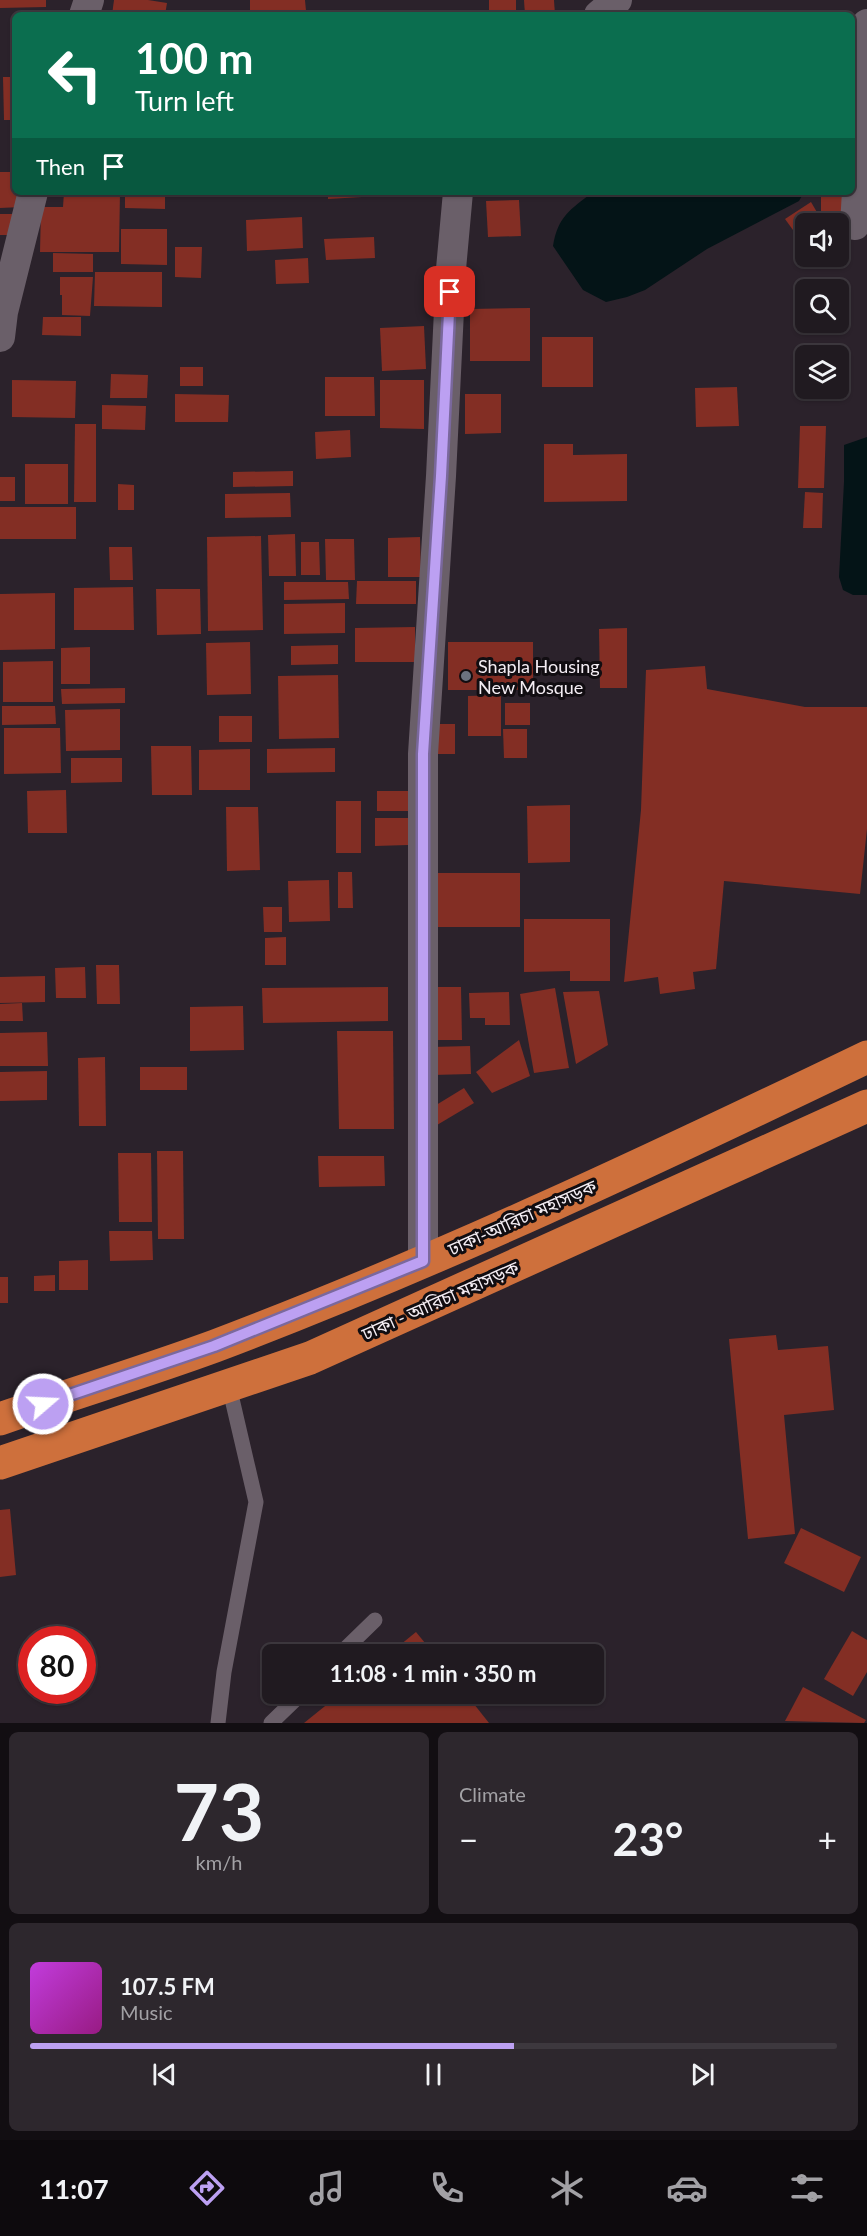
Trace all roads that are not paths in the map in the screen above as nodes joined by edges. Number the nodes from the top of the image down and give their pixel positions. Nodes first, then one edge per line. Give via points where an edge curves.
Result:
1 (617, 0) edge
2 (603, 12) edge
3 (867, 24) edge
4 (32, 195) edge
5 (458, 195) edge
6 (855, 225) dead end
7 (1, 320) edge
8 (867, 1058) edge
9 (867, 1106) edge
10 (423, 1261) junction
11 (229, 1386) junction
12 (0, 1419) edge
13 (0, 1462) edge
14 (375, 1620) dead end
15 (350, 1644) edge
16 (291, 1704) edge
17 (218, 1723) edge
18 (271, 1723) edge

1 - 2 street
3 - 6 street
4 - 7 street
5 - 10 street via 423,754
8 - 10 highway, ঢাকা-আরিচা মহাসড়ক
9 - 11 highway, ঢাকা - আরিচা মহাসড়ক via 310,1358
10 - 12 highway, ঢাকা-আরিচা মহাসড়ক via 214,1346
11 - 13 highway, ঢাকা - আরিচা মহাসড়ক
11 - 17 lane via 256,1502
14 - 15 lane
16 - 18 lane

